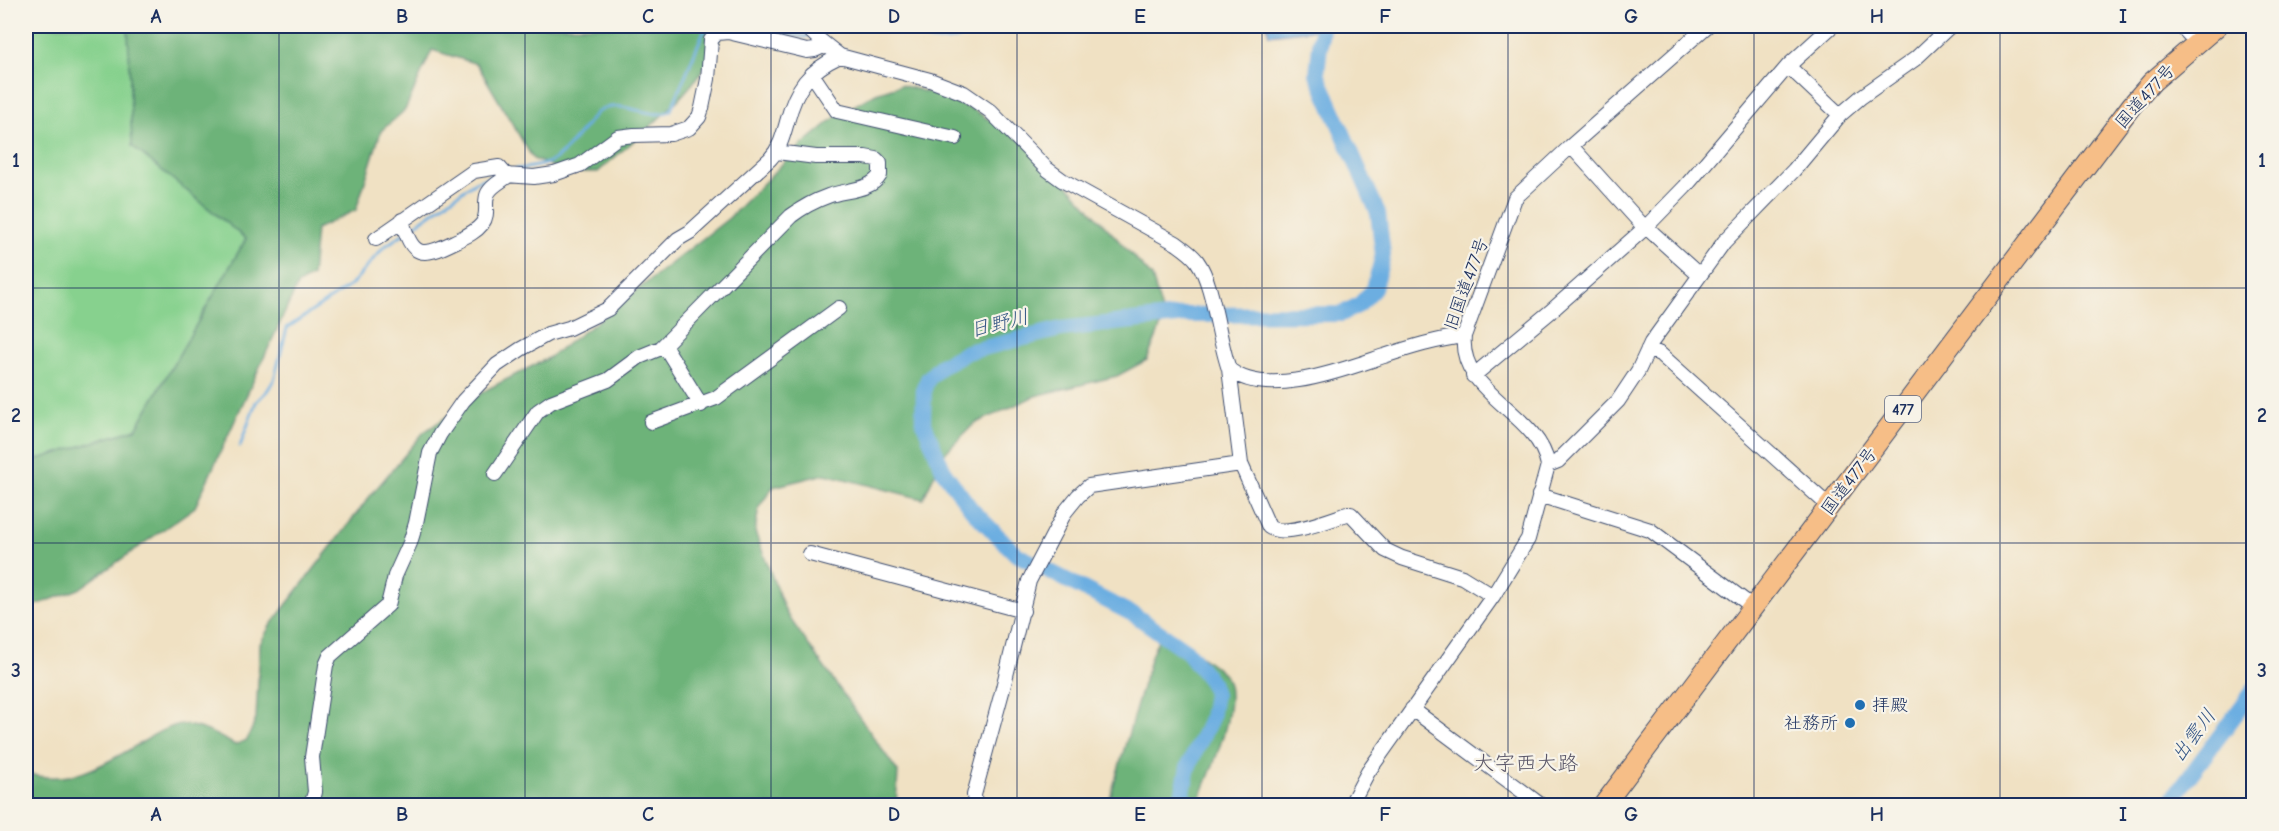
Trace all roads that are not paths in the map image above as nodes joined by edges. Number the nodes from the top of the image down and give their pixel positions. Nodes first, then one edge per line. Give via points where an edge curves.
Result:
1 (805, 26) edge
2 (1707, 26) edge
3 (1832, 26) edge
4 (1950, 26) edge
5 (2181, 26) edge
6 (2217, 26) edge
7 (2196, 42) junction
8 (823, 43) junction
9 (840, 56) junction
10 (1788, 66) junction
11 (812, 74) junction
12 (1840, 115) junction
13 (954, 138) dead end
14 (1571, 146) junction
15 (777, 152) junction
16 (505, 173) junction
17 (404, 228) junction
18 (1646, 228) junction
19 (376, 239) dead end
20 (1699, 275) junction
21 (839, 308) dead end
22 (1464, 336) junction
23 (664, 345) junction
24 (1648, 349) junction
25 (1229, 369) junction
26 (1473, 376) junction
27 (701, 405) junction
28 (651, 422) dead end
29 (1241, 464) junction
30 (1548, 465) junction
31 (495, 474) dead end
32 (1539, 495) junction
33 (1829, 506) junction
34 (810, 554) dead end
35 (1493, 596) junction
36 (1753, 607) junction
37 (1023, 611) junction
38 (1412, 709) junction
39 (311, 806) edge
40 (975, 806) edge
41 (1350, 806) edge
42 (1542, 806) edge
43 (1603, 806) edge

1 - 8 street
2 - 14 street, 旧国道477号
3 - 10 street
4 - 12 street via 1915,59
5 - 7 street
6 - 7 highway, 国道477号 / 477
7 - 33 highway, 国道477号 / 477 via 2132,105
8 - 9 street
8 - 16 street via 807,51 728,32 717,33 711,40 702,108 688,128 672,134 618,137 580,165 554,174 534,177
9 - 11 street
9 - 25 street via 964,93 990,111 1062,180 1193,256 1204,272
10 - 12 street
10 - 18 street
11 - 13 street via 837,111
11 - 15 street via 803,81 792,104
12 - 20 street via 1794,170 1724,242
14 - 18 street
14 - 22 street, 旧国道477号 via 1515,198
15 - 23 street via 871,158 880,163 880,176 869,185 806,205 791,216
15 - 39 street via 678,239 608,309 548,334 497,365 445,426 430,453 416,523 394,576 388,605 330,656 326,665 312,757 315,792
16 - 17 street via 474,171
16 - 17 street via 488,192 487,213 473,232 431,253 418,250
17 - 19 street
18 - 20 street
18 - 26 street
20 - 24 street
21 - 27 street
22 - 25 street via 1322,377 1256,380
22 - 26 street, 旧国道477号 via 1465,358
23 - 27 street
23 - 31 street via 639,357 608,380 538,411
24 - 30 street via 1618,401 1558,460
24 - 33 street via 1660,354
25 - 29 street
26 - 30 street, 旧国道477号 via 1529,430 1546,454
27 - 28 street
29 - 35 street via 1273,529 1310,526 1351,514 1385,550 1462,578
29 - 37 street via 1089,486 1065,512 1029,581
30 - 32 street
32 - 35 street via 1528,539
32 - 36 street via 1650,530
33 - 36 highway, 国道477号 / 477
34 - 37 street
35 - 38 street
36 - 43 highway, 国道477号 / 477
37 - 40 street via 974,795
38 - 41 street via 1368,772
38 - 42 street

